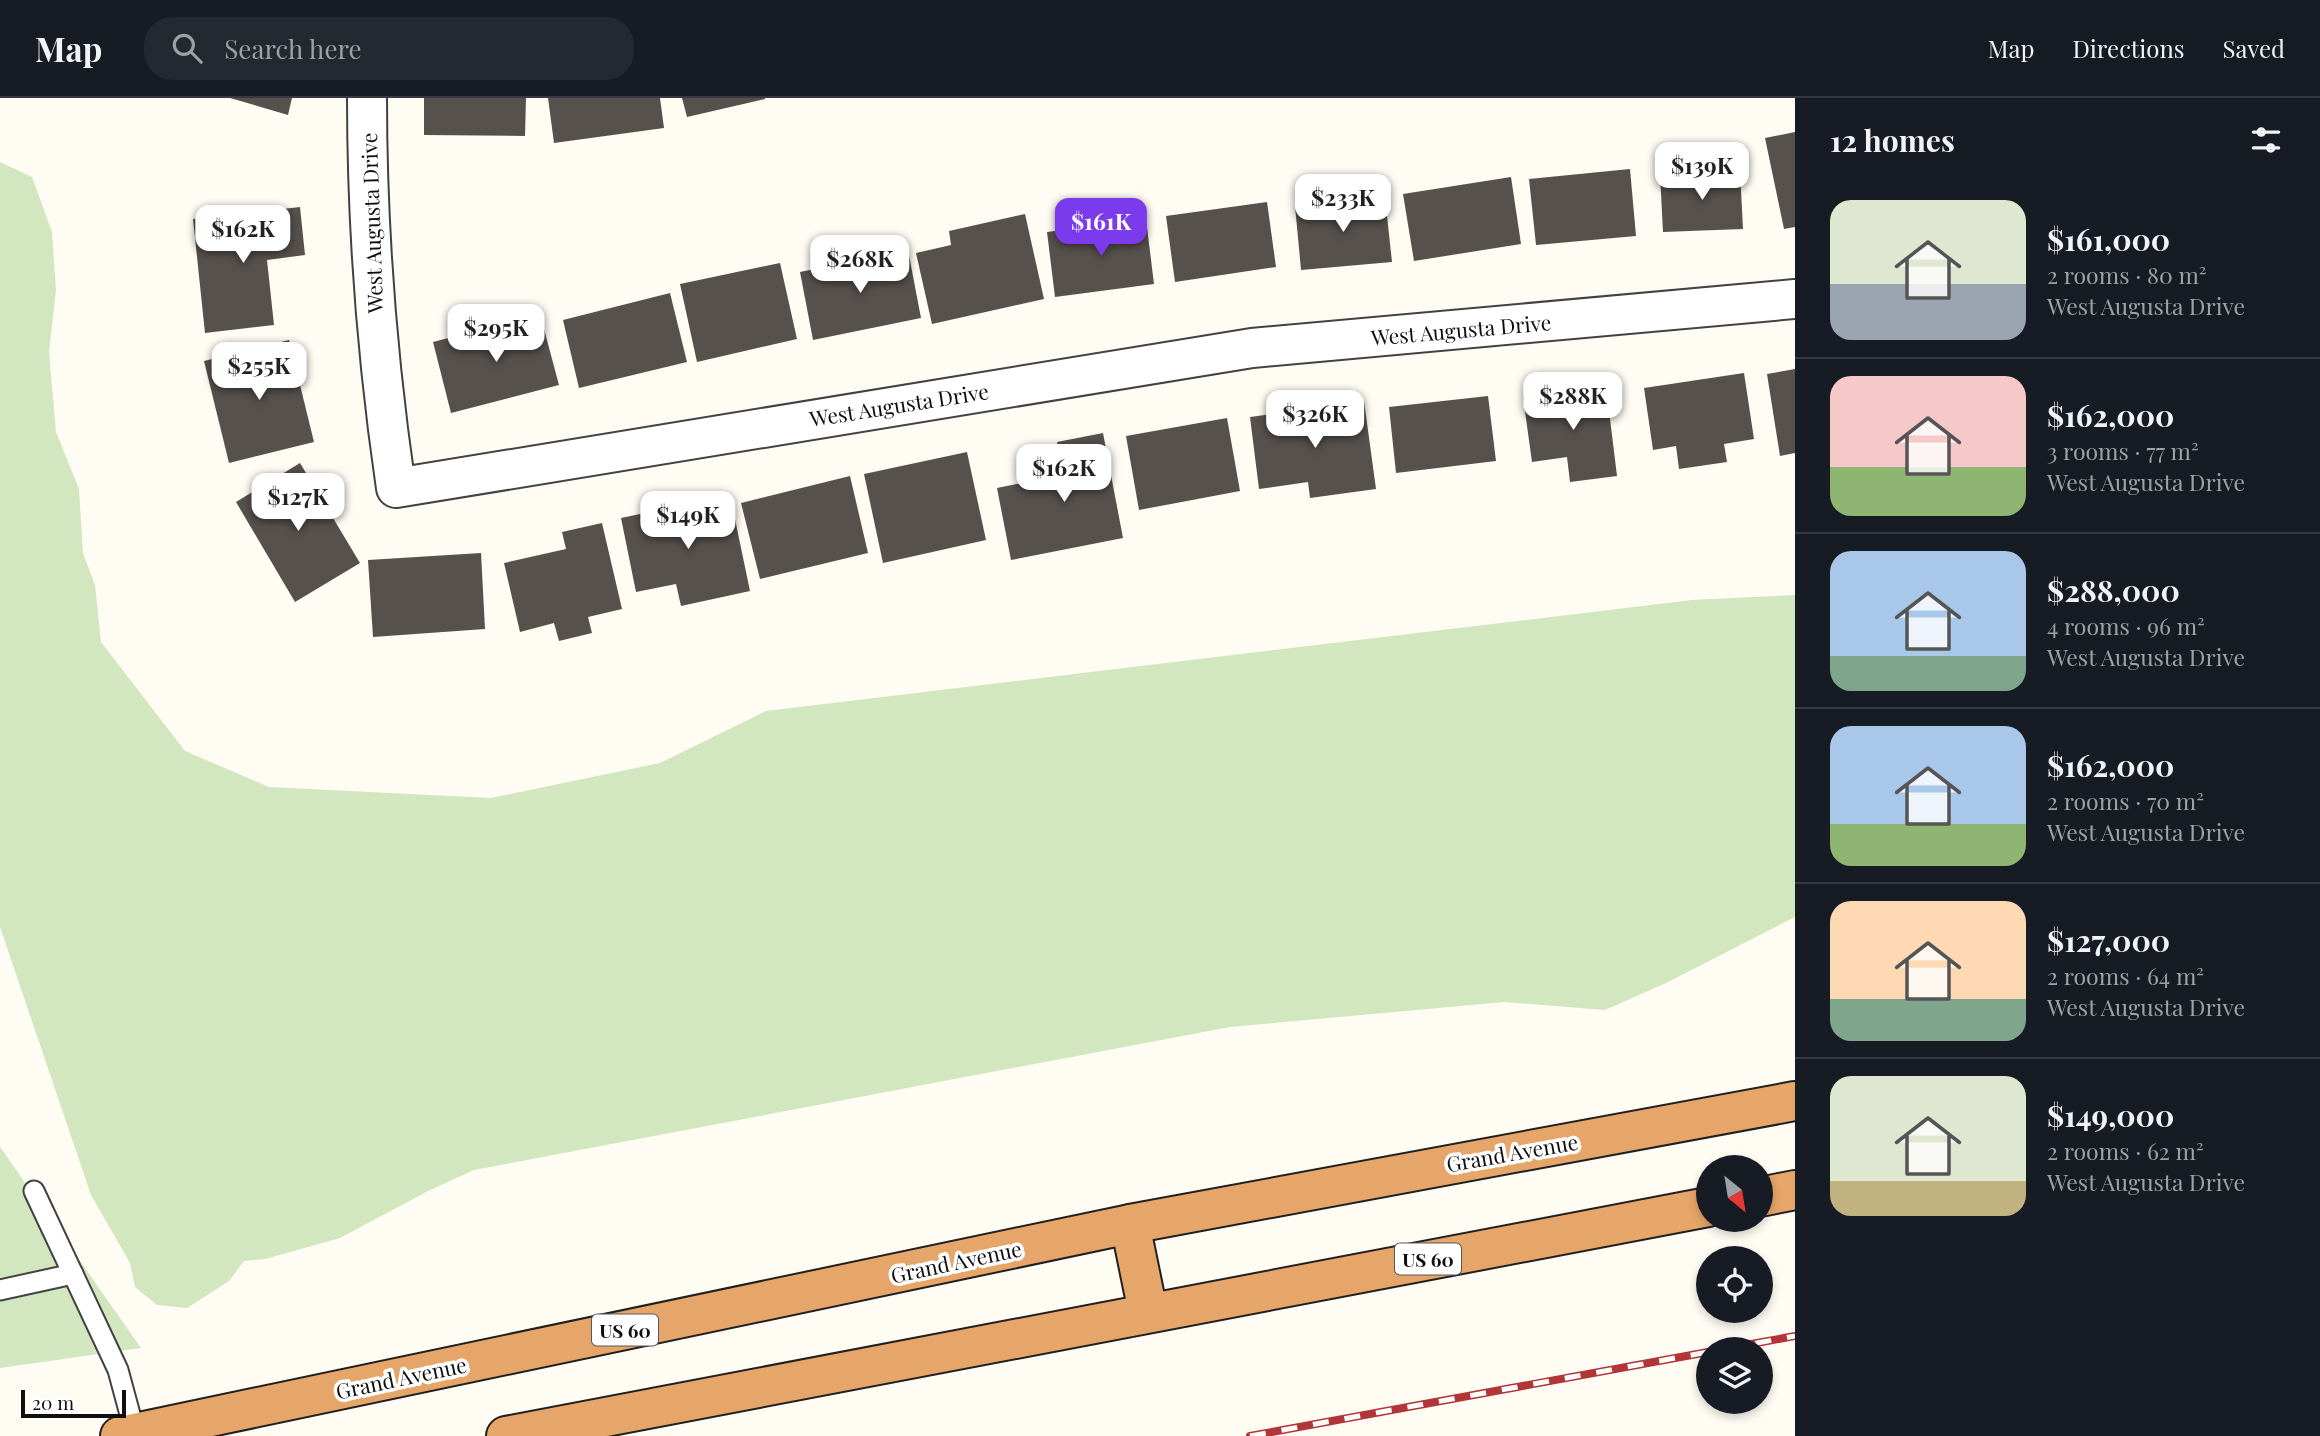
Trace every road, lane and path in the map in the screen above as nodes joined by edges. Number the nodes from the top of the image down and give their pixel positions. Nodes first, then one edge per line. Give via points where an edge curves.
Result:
1 (367, 98) edge
2 (1795, 299) edge
3 (1795, 1101) edge
4 (1795, 1190) edge
5 (34, 1191) dead end
6 (1773, 1194) edge
7 (1696, 1209) edge
8 (1130, 1224) junction
9 (73, 1274) junction
10 (0, 1290) edge
11 (1148, 1312) junction
12 (127, 1435) edge
13 (506, 1436) edge

1 - 2 street, West Augusta Drive via 371,272 396,488 1252,348
3 - 8 highway, Grand Avenue / US 60
4 - 6 highway
5 - 9 lane
7 - 11 highway, US 60
8 - 11 highway
8 - 12 highway, Grand Avenue / US 60
9 - 10 lane
9 - 12 lane via 118,1370
11 - 13 highway, US 60

